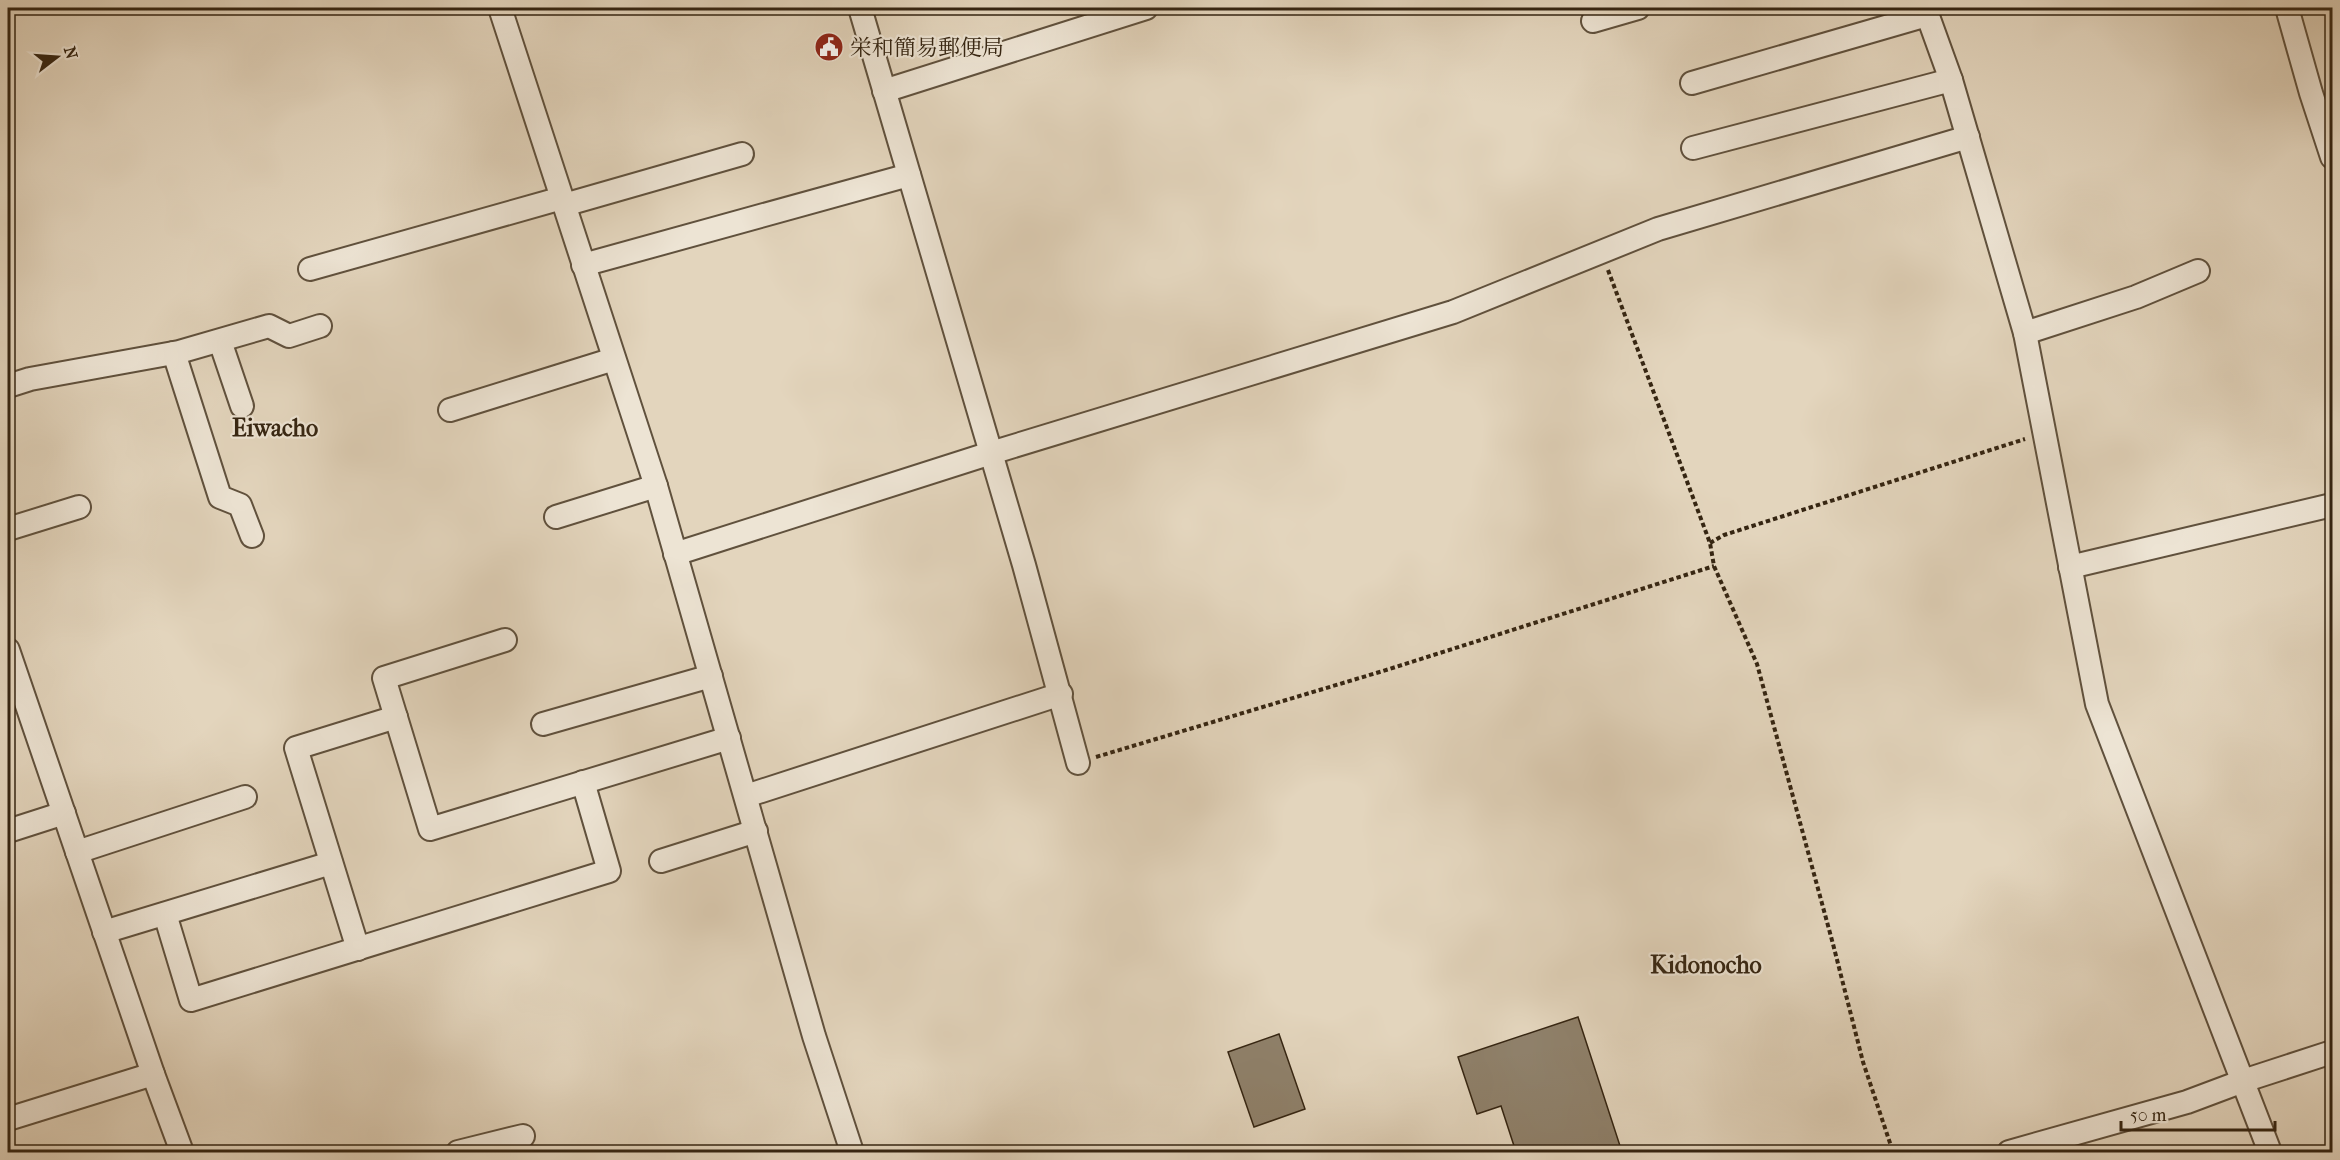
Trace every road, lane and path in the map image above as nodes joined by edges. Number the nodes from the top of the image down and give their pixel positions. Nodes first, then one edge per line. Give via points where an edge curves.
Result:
1 (500, 8) edge
2 (860, 8) edge
3 (1146, 8) edge
4 (1638, 8) edge
5 (2287, 8) edge
6 (1926, 11) edge
7 (1593, 21) dead end
8 (1951, 80) junction
9 (1692, 83) dead end
10 (884, 91) junction
11 (1968, 137) junction
12 (1693, 148) dead end
13 (742, 154) dead end
14 (2332, 157) edge
15 (909, 175) junction
16 (563, 202) junction
17 (1601, 250) junction
18 (583, 265) junction
19 (310, 269) dead end
20 (2198, 271) dead end
21 (320, 327) dead end
22 (2025, 333) junction
23 (220, 341) junction
24 (174, 353) junction
25 (614, 359) junction
26 (8, 386) edge
27 (242, 406) dead end
28 (450, 410) dead end
29 (2043, 434) junction
30 (991, 453) junction
31 (656, 486) junction
32 (2332, 505) edge
33 (79, 507) dead end
34 (556, 518) dead end
35 (8, 529) edge
36 (252, 536) dead end
37 (1710, 543) junction
38 (675, 554) junction
39 (1714, 566) junction
40 (2070, 567) junction
41 (505, 640) dead end
42 (8, 650) edge
43 (711, 676) junction
44 (1061, 694) junction
45 (396, 717) junction
46 (543, 724) dead end
47 (729, 738) junction
48 (1078, 762) joint
49 (583, 782) junction
50 (746, 796) junction
51 (246, 797) dead end
52 (64, 813) junction
53 (8, 831) edge
54 (756, 831) junction
55 (77, 852) junction
56 (661, 861) dead end
57 (331, 863) junction
58 (165, 914) junction
59 (104, 932) junction
60 (358, 949) junction
61 (2332, 1052) edge
62 (153, 1074) junction
63 (2243, 1081) junction
64 (8, 1119) edge
65 (523, 1136) dead end
66 (182, 1152) edge
67 (458, 1152) edge
68 (852, 1152) edge
69 (1893, 1152) edge
70 (2009, 1152) edge
71 (2270, 1152) edge

1 - 16 street
2 - 10 street
3 - 10 street
4 - 7 street
5 - 14 street
6 - 8 street
6 - 9 street
8 - 11 street
8 - 12 street
10 - 15 street
11 - 17 street via 1658,229
11 - 22 street
13 - 16 street
15 - 18 street
15 - 30 street
16 - 18 street
16 - 19 street
17 - 30 street via 1453,312
17 - 37 path
18 - 25 street
20 - 22 street via 2136,297
21 - 23 street via 289,336 269,326
22 - 29 street
23 - 24 street
23 - 27 street
24 - 26 street
24 - 36 street via 220,497 240,505
25 - 28 street
25 - 31 street
29 - 37 path
29 - 40 street
30 - 38 street
30 - 44 street
31 - 34 street
31 - 38 street
32 - 40 street
33 - 35 street
37 - 39 path
38 - 43 street
39 - 48 path via 1383,672
39 - 69 path via 1757,664 1863,1062
40 - 63 street via 2097,704
41 - 45 street via 384,678
42 - 52 street
43 - 46 street
43 - 47 street
44 - 48 street
44 - 50 street
45 - 49 street via 430,829
45 - 57 street via 296,748
47 - 49 street
47 - 50 street
49 - 60 street via 609,871
50 - 54 street
51 - 55 street
52 - 53 street
52 - 55 street
54 - 56 street
54 - 68 street via 814,1036
55 - 59 street
57 - 58 street
57 - 60 street
58 - 59 street
58 - 60 street via 191,1000
59 - 62 street
61 - 63 street
62 - 64 street
62 - 66 street
63 - 70 street via 2187,1102
63 - 71 street
65 - 67 street

